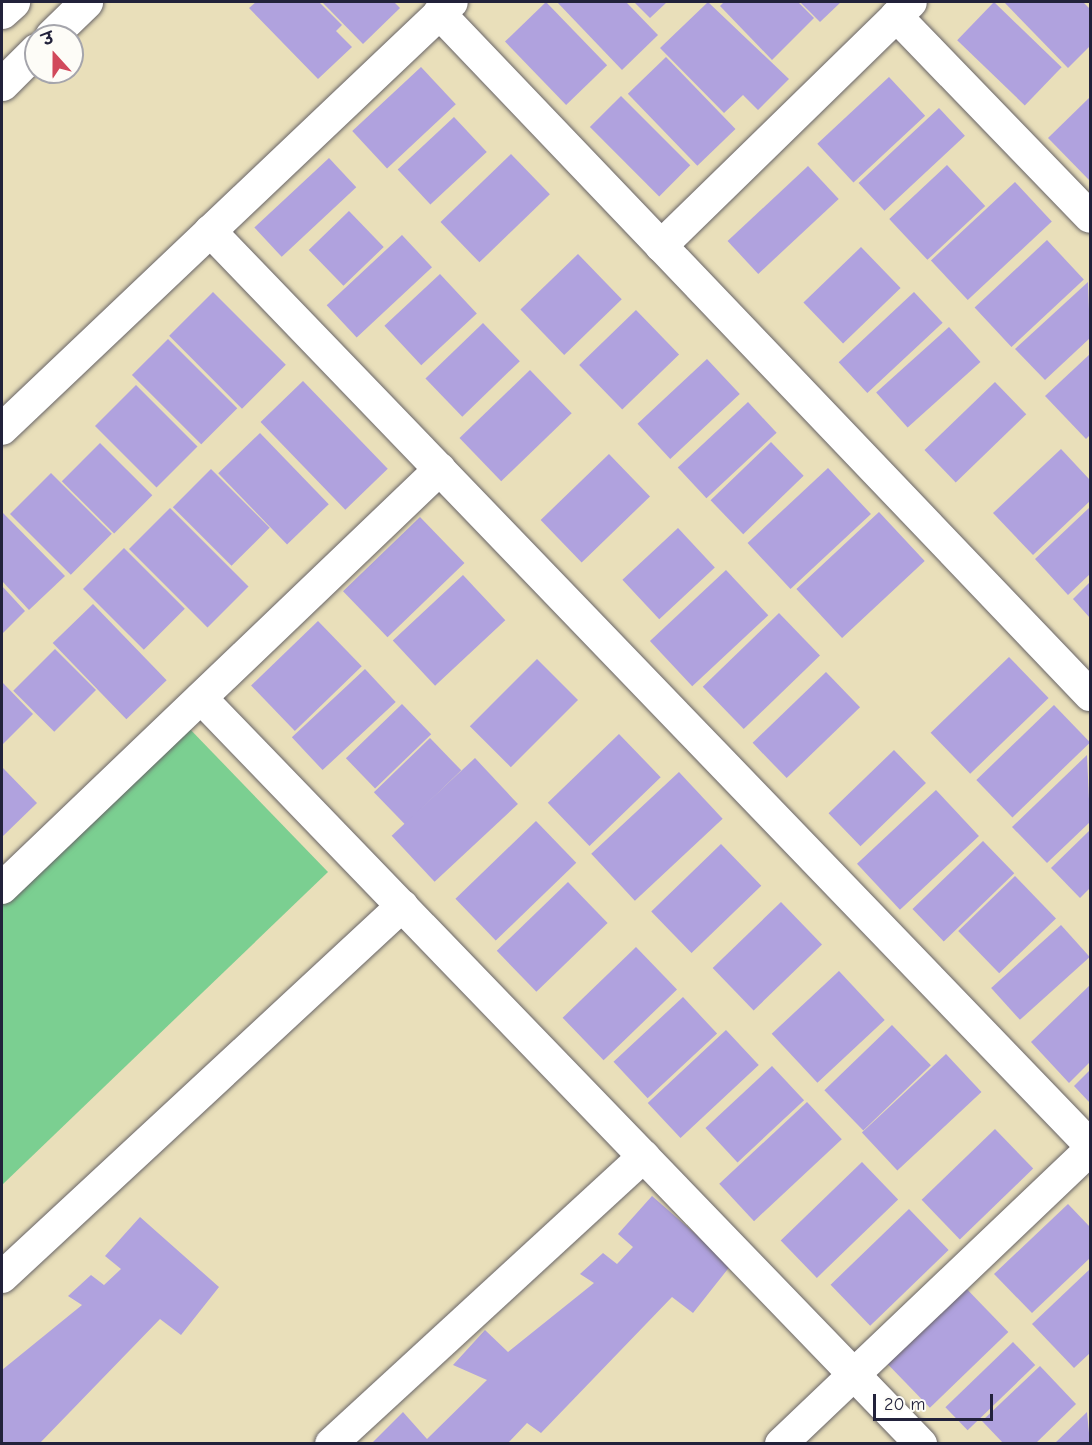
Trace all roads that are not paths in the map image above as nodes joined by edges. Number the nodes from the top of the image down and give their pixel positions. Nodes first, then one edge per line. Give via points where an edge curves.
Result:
1 (13, 2) edge
2 (86, 2) edge
3 (445, 8) edge
4 (903, 9) edge
5 (2, 12) edge
6 (63, 24) edge
7 (24, 62) edge
8 (2, 84) edge
9 (1090, 217) edge
10 (210, 231) junction
11 (661, 246) junction
12 (2, 429) edge
13 (440, 469) junction
14 (1090, 695) edge
15 (201, 698) junction
16 (2, 888) edge
17 (402, 906) junction
18 (1090, 1145) edge
19 (1090, 1150) edge
20 (644, 1156) junction
21 (2, 1277) edge
22 (853, 1373) junction
23 (331, 1443) edge
24 (781, 1443) edge
25 (921, 1443) edge

1 - 5 street
2 - 6 street
3 - 10 street
3 - 11 street
4 - 9 street
4 - 11 street
7 - 8 street
10 - 12 street
10 - 13 street
11 - 14 street
13 - 15 street
13 - 18 street
15 - 16 street
15 - 17 street
17 - 20 street
17 - 21 street
19 - 22 street
20 - 22 street
20 - 23 street
22 - 24 street
22 - 25 street

